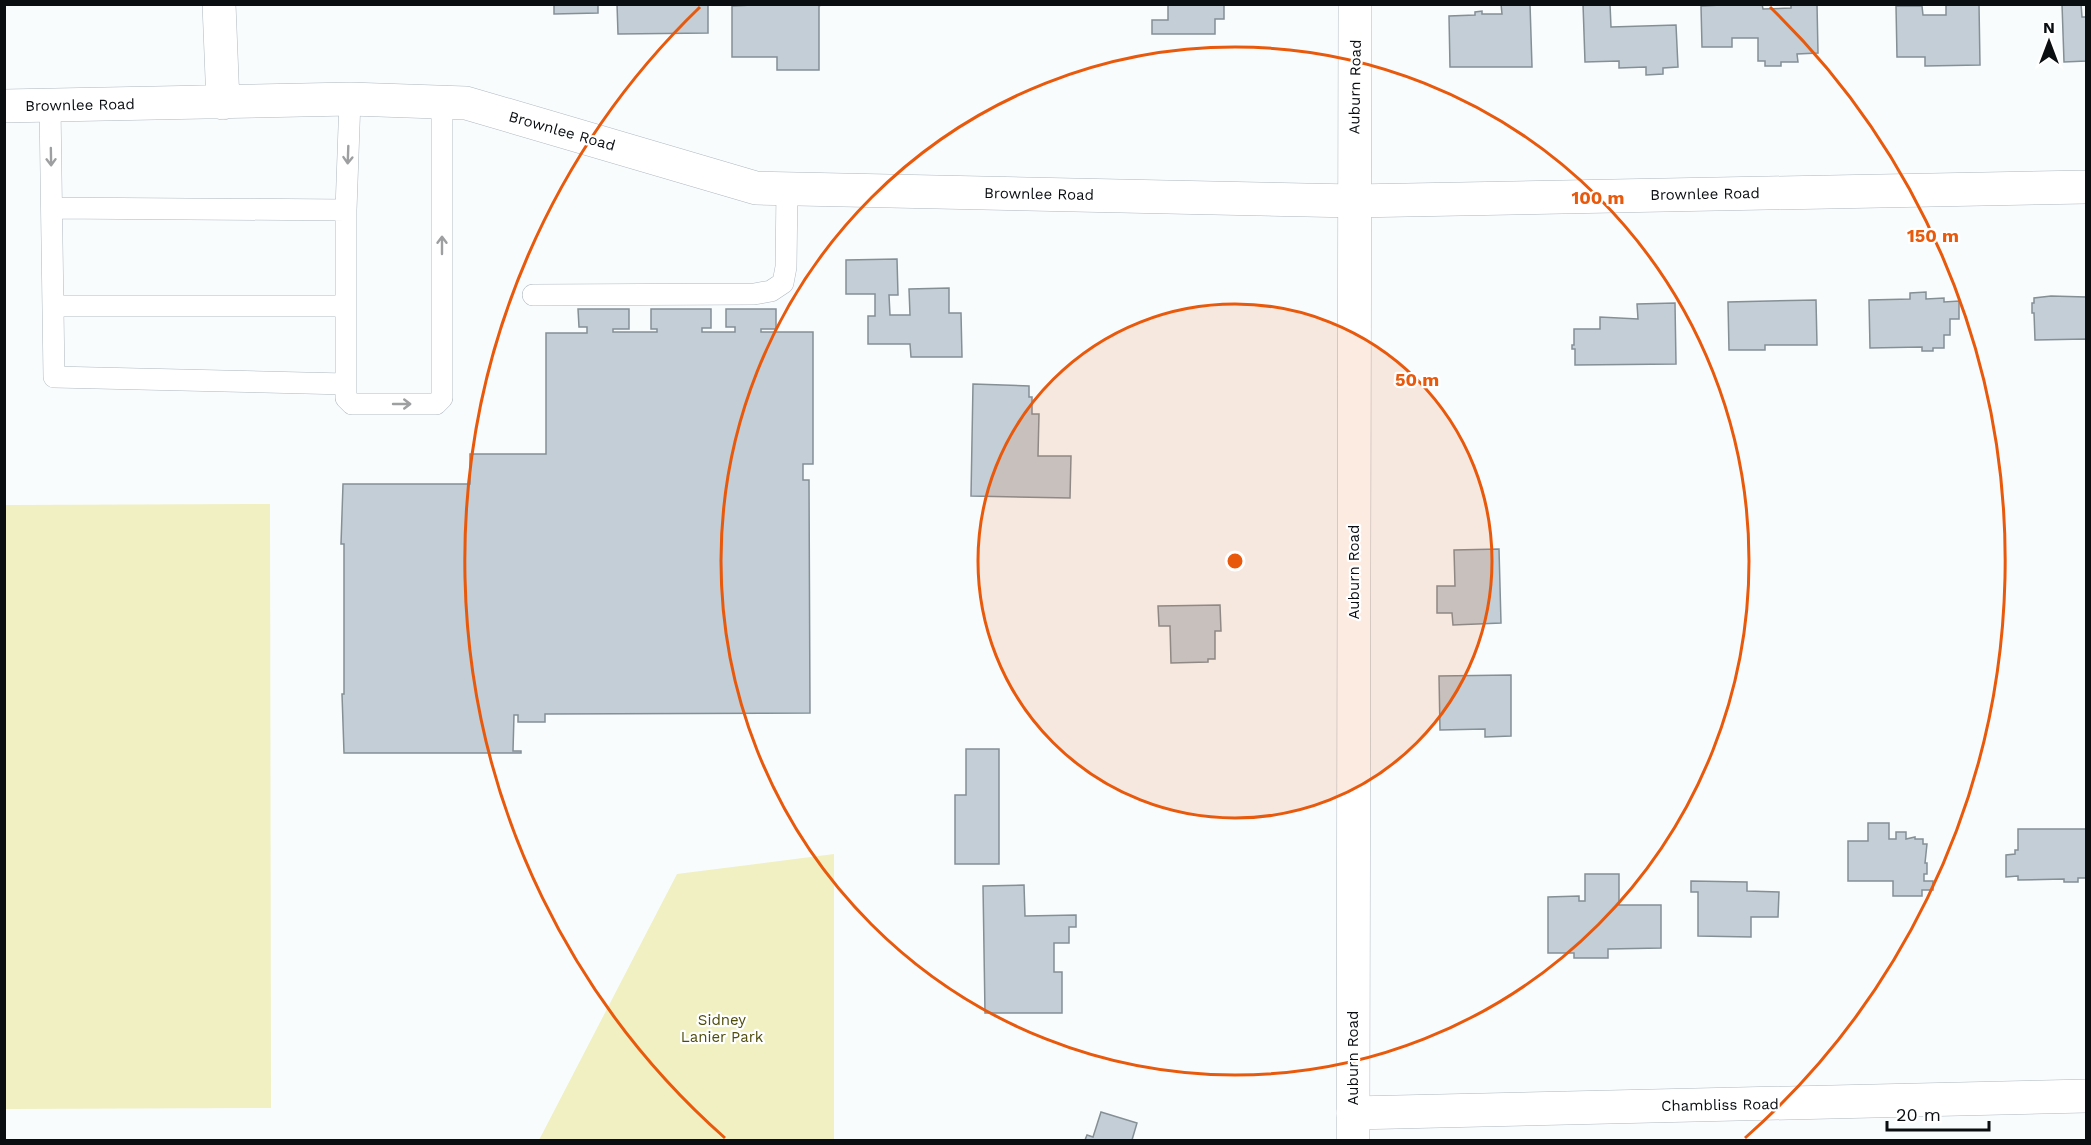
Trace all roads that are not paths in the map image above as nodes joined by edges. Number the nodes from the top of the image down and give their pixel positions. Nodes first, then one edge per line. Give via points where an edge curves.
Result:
1 (219, 4) edge
2 (1355, 4) edge
3 (350, 99) junction
4 (442, 101) junction
5 (223, 103) junction
6 (4, 106) edge
7 (50, 106) junction
8 (2086, 187) edge
9 (787, 189) junction
10 (1353, 201) junction
11 (52, 207) junction
12 (346, 210) junction
13 (533, 295) dead end
14 (53, 306) junction
15 (346, 306) junction
16 (346, 391) junction
17 (2086, 1096) edge
18 (1353, 1127) edge

1 - 5 street
2 - 10 street, Auburn Road
3 - 4 street, Brownlee Road
3 - 5 street, Brownlee Road
3 -> 12 lane
4 - 9 street, Brownlee Road via 466,103 756,188
16 -> 4 lane via 352,404 436,404 442,398
5 - 7 street, Brownlee Road
6 - 7 street, Brownlee Road
7 -> 11 lane
8 - 10 street, Brownlee Road
9 - 10 street, Brownlee Road
9 - 13 lane via 786,267 783,283 771,291
10 - 18 street, Auburn Road
11 - 12 lane
11 - 14 lane
12 - 15 lane
14 - 15 lane
14 - 16 lane via 54,377
15 - 16 lane
17 - 18 street, Chambliss Road

